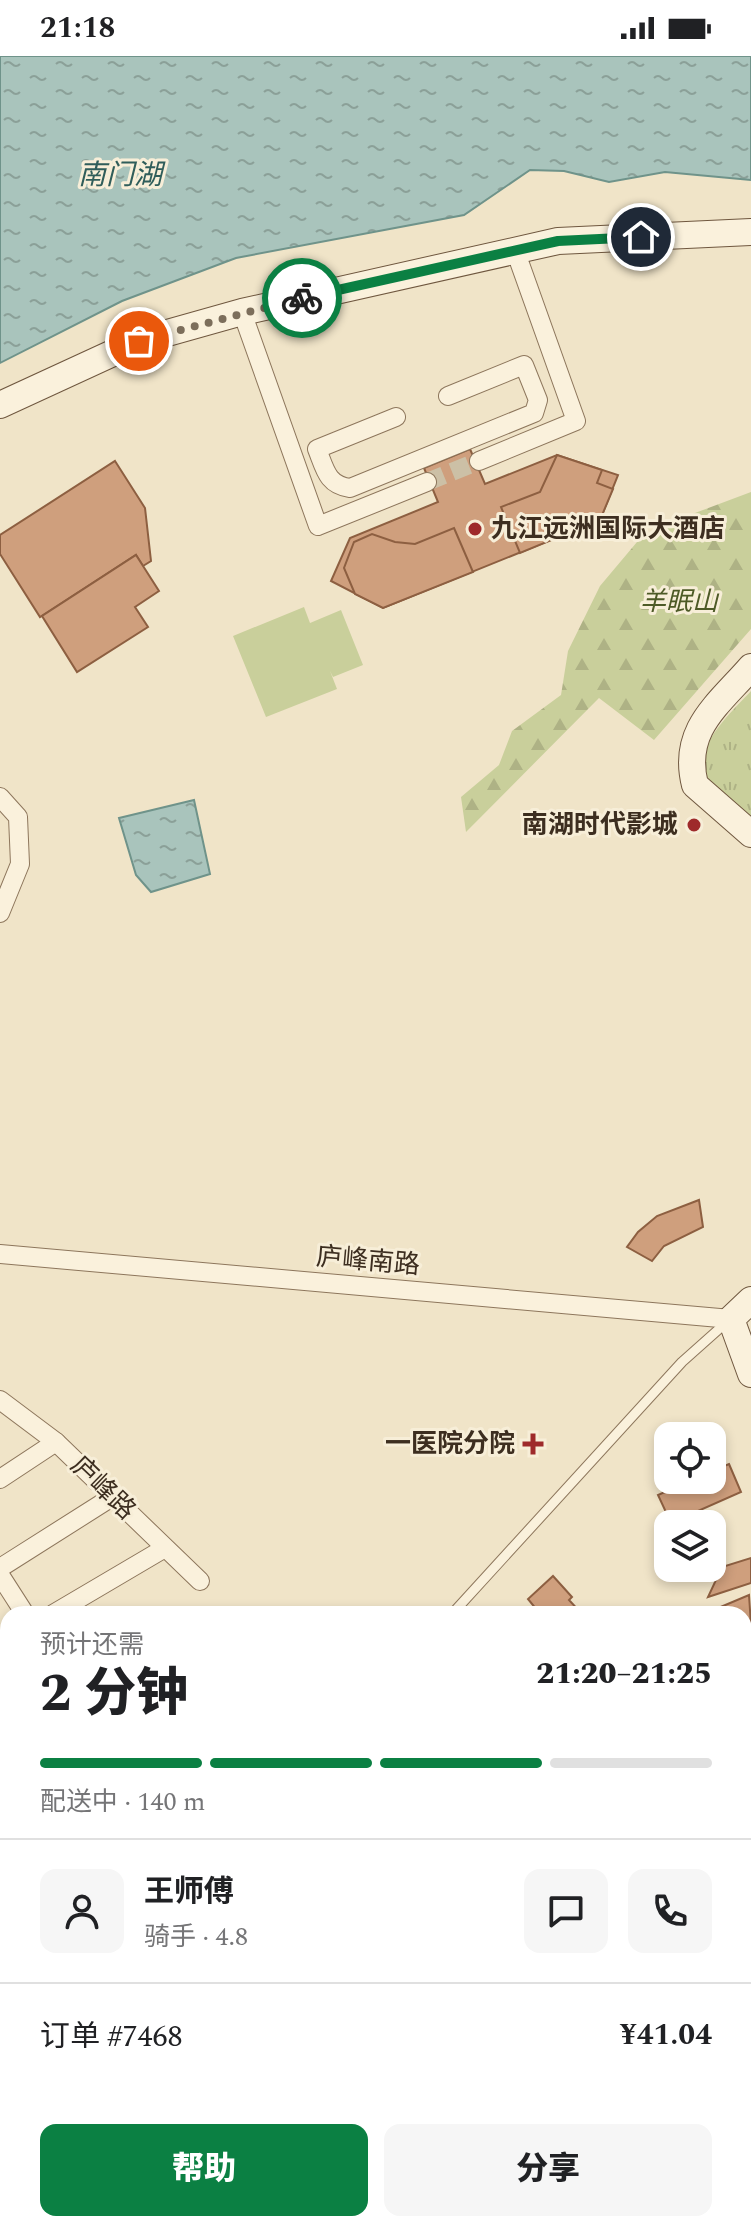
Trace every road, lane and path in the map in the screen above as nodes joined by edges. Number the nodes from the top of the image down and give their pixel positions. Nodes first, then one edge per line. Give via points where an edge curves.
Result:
1 (751, 232) edge
2 (515, 250) junction
3 (242, 312) junction
4 (448, 396) dead end
5 (0, 405) edge
6 (534, 413) junction
7 (396, 417) dead end
8 (542, 435) junction
9 (479, 461) tunnel mouth
10 (427, 482) tunnel mouth
11 (350, 488) junction
12 (359, 510) junction
13 (751, 667) edge
14 (0, 797) edge
15 (751, 834) edge
16 (0, 913) edge
17 (0, 1254) edge
18 (751, 1300) edge
19 (731, 1319) junction
20 (751, 1374) edge
21 (0, 1400) edge
22 (56, 1442) junction
23 (0, 1479) edge
24 (112, 1497) junction
25 (165, 1548) junction
26 (0, 1568) edge
27 (0, 1575) edge
28 (200, 1581) dead end
29 (20, 1606) edge
30 (67, 1606) edge
31 (459, 1606) edge

1 - 2 street via 558,241
2 - 3 street
2 - 8 street via 576,421
3 - 5 street via 139,341
3 - 12 street via 318,526
4 - 6 street via 524,365 538,400
6 - 8 street
6 - 11 street
7 - 11 street via 317,449 329,479 337,487
8 - 9 street
10 - 12 street
11 - 12 street
13 - 15 street via 705,721 690,751 695,785
14 - 16 street via 18,817 20,864
17 - 19 street, 庐峰南路
18 - 19 street
19 - 20 street
19 - 31 lane via 682,1362
21 - 22 street, 庐峰路
22 - 23 street
22 - 24 street, 庐峰路
24 - 25 street, 庐峰路
24 - 26 street
25 - 28 street, 庐峰路
25 - 30 street
27 - 29 street

